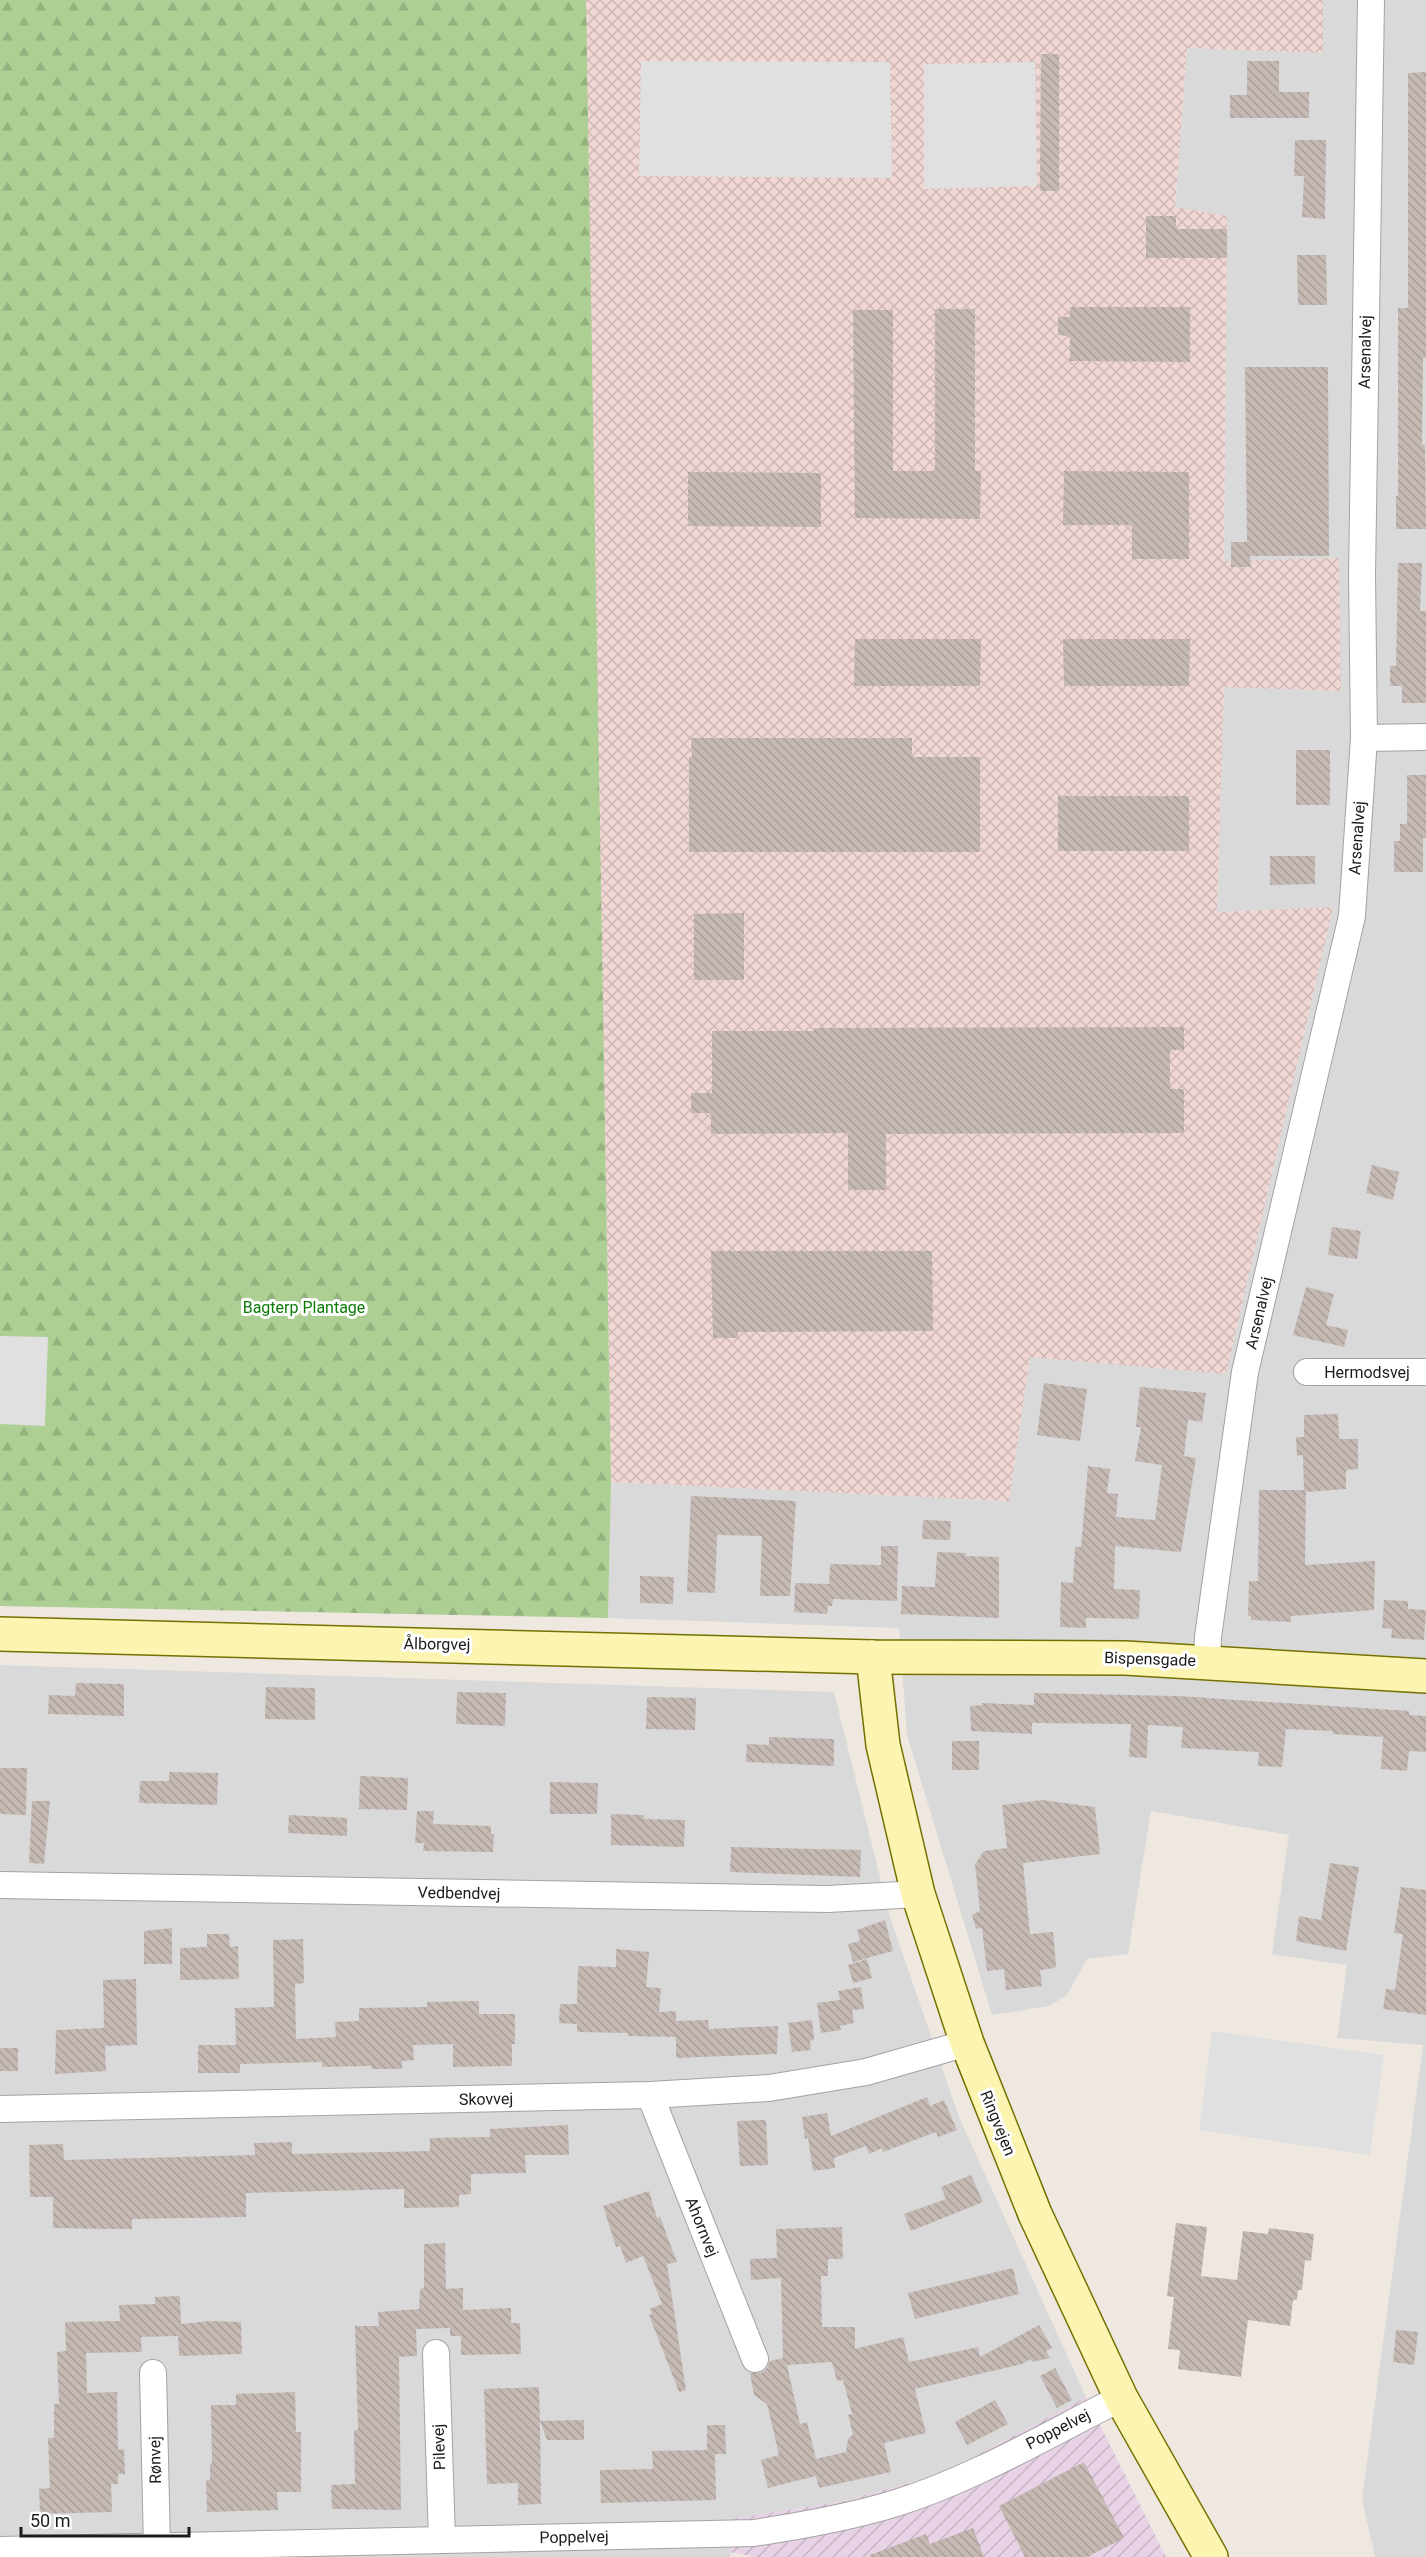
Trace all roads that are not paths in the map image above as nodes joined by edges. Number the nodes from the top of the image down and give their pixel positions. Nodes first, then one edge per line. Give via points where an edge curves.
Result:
1 (1371, 0) edge
2 (1426, 737) edge
3 (1364, 738) junction
4 (1307, 1372) dead end
5 (1426, 1372) edge
6 (0, 1634) edge
7 (873, 1656) junction
8 (1207, 1661) junction
9 (1426, 1676) edge
10 (0, 1885) edge
11 (918, 1894) junction
12 (967, 2043) junction
13 (650, 2095) junction
14 (0, 2109) edge
15 (436, 2353) dead end
16 (755, 2359) dead end
17 (153, 2373) dead end
18 (1121, 2398) junction
19 (442, 2540) junction
20 (157, 2547) junction
21 (580, 2547) edge
22 (0, 2550) edge
23 (307, 2550) edge
24 (34, 2553) edge
25 (1211, 2557) edge

1 - 3 street, Arsenalvej via 1362,575
2 - 3 street
3 - 8 street, Arsenalvej via 1352,916 1245,1372
4 - 5 street, Hermodsvej
6 - 7 main road, Ålborgvej
7 - 8 main road, Bispensgade
7 - 11 main road, Ringvejen via 883,1745
8 - 9 main road, Bispensgade
10 - 11 street, Vedbendvej via 828,1899
11 - 12 main road, Ringvejen
12 - 13 street, Skovvej via 866,2072 769,2088
12 - 18 main road, Ringvejen via 1035,2214
13 - 14 street, Skovvej
13 - 16 street, Ahornvej
15 - 19 street, Pilevej
17 - 20 street, Rønvej
18 - 21 street, Poppelvej via 968,2474 894,2504 753,2533
18 - 25 main road, Ringvejen
19 - 21 street, Poppelvej
19 - 23 street, Poppelvej
20 - 23 street, Poppelvej
20 - 24 street, Poppelvej
22 - 24 street, Poppelvej

